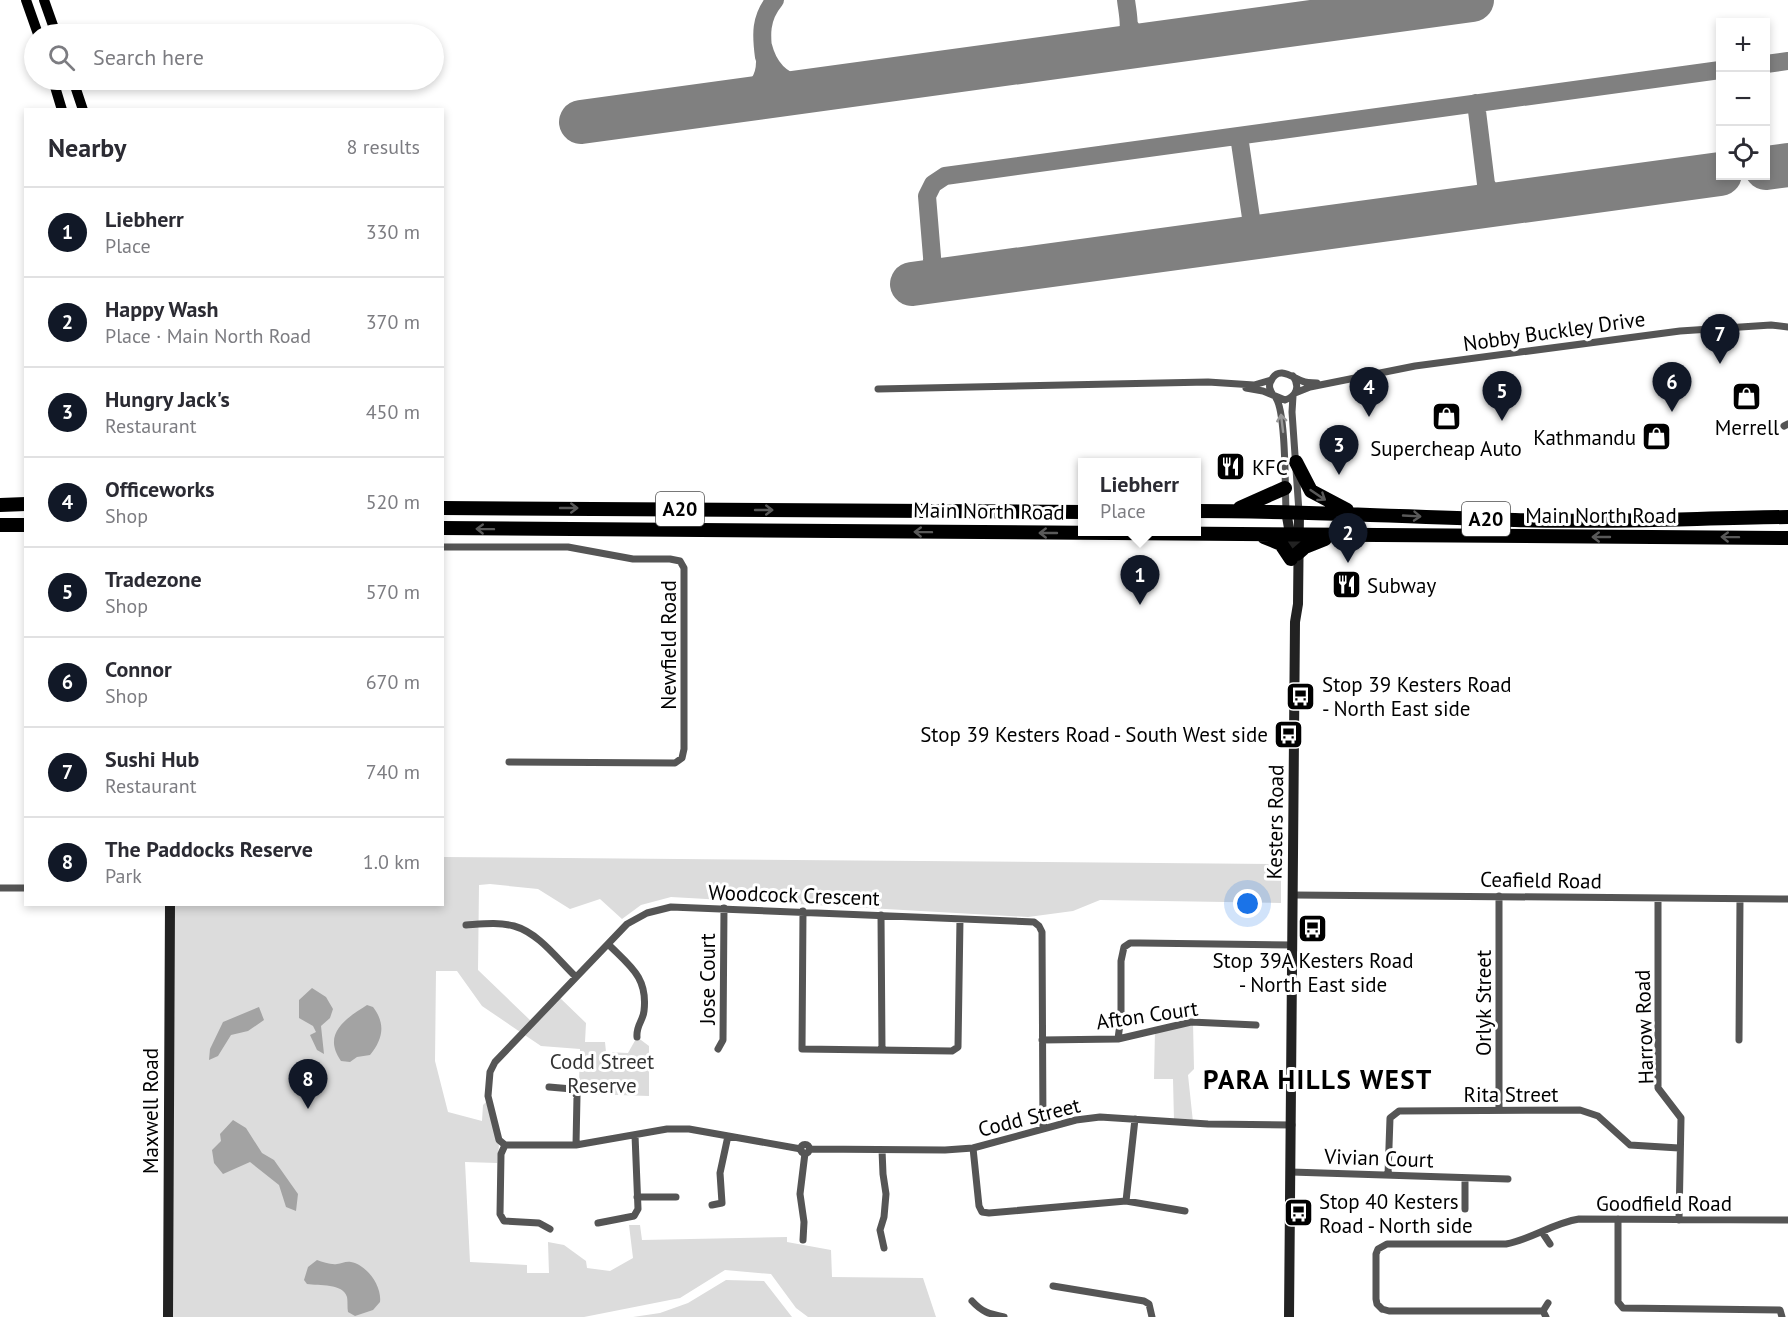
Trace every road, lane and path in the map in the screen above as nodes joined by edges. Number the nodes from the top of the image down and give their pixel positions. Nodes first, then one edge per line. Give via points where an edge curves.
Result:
1 (44, 0) edge
2 (28, 2) edge
3 (35, 24) edge
4 (53, 24) edge
5 (56, 90) edge
6 (76, 90) edge
7 (61, 108) edge
8 (82, 108) edge
9 (1788, 327) edge
10 (1293, 376) junction
11 (1271, 380) junction
12 (1227, 383) junction
13 (1325, 384) junction
14 (878, 390) dead end
15 (1294, 394) junction
16 (1275, 397) junction
17 (1296, 462) junction
18 (1285, 488) junction
19 (0, 504) edge
20 (24, 504) edge
21 (444, 508) edge
22 (1201, 511) edge
23 (1230, 511) junction
24 (1078, 512) edge
25 (1292, 512) junction
26 (1353, 513) junction
27 (1786, 516) edge
28 (0, 525) edge
29 (24, 525) edge
30 (444, 528) edge
31 (1078, 533) edge
32 (1201, 534) edge
33 (1254, 534) junction
34 (1294, 534) junction
35 (1338, 534) junction
36 (1788, 538) edge
37 (444, 547) edge
38 (1294, 556) junction
39 (509, 762) dead end
40 (0, 888) edge
41 (24, 888) edge
42 (1294, 894) junction
43 (1499, 897) junction
44 (1658, 898) junction
45 (1740, 899) junction
46 (1788, 899) edge
47 (170, 906) edge
48 (724, 908) junction
49 (803, 911) junction
50 (881, 915) junction
51 (960, 919) junction
52 (466, 925) dead end
53 (608, 945) junction
54 (1293, 945) junction
55 (576, 977) junction
56 (1256, 1025) dead end
57 (637, 1038) dead end
58 (1118, 1039) junction
59 (1042, 1040) junction
60 (1739, 1040) dead end
61 (718, 1049) dead end
62 (882, 1050) junction
63 (549, 1087) dead end
64 (1499, 1110) junction
65 (1135, 1119) junction
66 (1292, 1125) junction
67 (1043, 1128) junction
68 (635, 1135) junction
69 (728, 1136) junction
70 (505, 1145) junction
71 (576, 1145) junction
72 (973, 1148) junction
73 (1679, 1148) junction
74 (882, 1150) junction
75 (805, 1151) junction
76 (1291, 1172) junction
77 (1388, 1175) junction
78 (1465, 1178) junction
79 (1508, 1179) dead end
80 (637, 1197) junction
81 (676, 1197) dead end
82 (1126, 1201) junction
83 (712, 1205) dead end
84 (1464, 1209) dead end
85 (1185, 1211) dead end
86 (1618, 1219) junction
87 (1679, 1220) junction
88 (1788, 1220) edge
89 (598, 1223) dead end
90 (550, 1229) dead end
91 (1542, 1232) junction
92 (803, 1240) dead end
93 (1550, 1244) dead end
94 (884, 1248) dead end
95 (1053, 1287) dead end
96 (972, 1300) dead end
97 (1548, 1303) dead end
98 (1382, 1309) junction
99 (1470, 1314) edge
100 (1544, 1314) edge
101 (1290, 1315) edge
102 (168, 1317) edge
103 (1004, 1317) edge
104 (1152, 1317) edge
105 (1376, 1317) edge
106 (1782, 1317) edge

1 - 4 main road
2 - 3 main road
5 - 7 main road
6 - 8 main road
9 - 13 street, Nobby Buckley Drive via 1680,331 1415,366
10 - 11 street via 1281,373
10 - 13 street, Nobby Buckley Drive via 1308,383
10 - 15 street via 1297,382
11 - 12 street via 1254,385
11 - 16 street
12 - 14 street
12 - 16 street
13 - 15 street, Nobby Buckley Drive
15 - 16 street via 1285,400
15 - 17 street, Kesters Road
18 -> 16 street, Kesters Road via 1283,429
17 - 25 street, Kesters Road
17 -> 26 highway via 1311,491
18 - 23 highway
18 - 25 street, Kesters Road
19 - 20 highway
21 -> 24 highway, Main North Road / A20
22 - 23 highway, Main North Road / A20
23 - 25 highway, Main North Road / A20
25 - 26 highway, Main North Road / A20
25 - 34 main road, Kesters Road
26 -> 27 highway, Main North Road / A20 via 1618,521
28 - 29 highway
31 -> 30 highway, Main North Road / A20
33 -> 32 highway, Main North Road / A20
33 - 34 highway, Main North Road / A20
33 - 38 highway via 1281,544
34 - 35 highway, Main North Road / A20
34 - 38 main road, Kesters Road
36 -> 35 highway, Main North Road / A20
35 - 38 highway via 1311,543
37 - 39 street, Newfield Road via 568,547 633,559 670,559 680,561 684,568 682,758 675,764
38 - 42 main road, Kesters Road via 1298,604
40 - 41 street
42 - 43 street, Ceafield Road
42 - 54 main road, Kesters Road
43 - 44 street, Ceafield Road
43 - 64 street, Orlyk Street
44 - 45 street, Ceafield Road
44 - 73 street, Harrow Road via 1658,1088 1681,1118
45 - 46 street, Ceafield Road
45 - 60 street
47 - 102 main road, Maxwell Road
48 - 49 street, Woodcock Crescent
48 - 53 street, Woodcock Crescent via 671,907 647,913 627,924
48 - 61 street, Jose Court via 723,1040
49 - 50 street, Woodcock Crescent
49 - 62 street via 802,1049
50 - 51 street, Woodcock Crescent
50 - 62 street
51 - 59 street, Woodcock Crescent via 1034,922 1039,926
51 - 62 street via 957,1047 952,1051
52 - 55 street via 516,926 533,935
53 - 55 street, Woodcock Crescent
53 - 57 street via 633,968 644,988 644,1014 636,1028
54 - 58 street via 1124,946 1120,960
54 - 66 main road, Kesters Road
55 - 70 street, Woodcock Crescent via 502,1054 490,1072 488,1096 499,1140
56 - 58 street, Afton Court via 1191,1022
58 - 59 street, Afton Court
59 - 67 street, Woodcock Crescent
63 - 71 street via 572,1089 578,1096
64 - 73 street, Rita Street via 1580,1110 1598,1116 1630,1145
64 - 77 street, Rita Street via 1399,1111 1390,1118
65 - 66 street, Codd Street
65 - 67 street, Codd Street via 1100,1117
65 - 82 street
66 - 76 main road, Kesters Road
67 - 72 street, Codd Street
68 - 69 street, Codd Street via 688,1129
68 - 71 street, Codd Street
68 - 80 street
69 - 75 street, Codd Street
69 - 83 street via 720,1173 722,1203
70 - 71 street, Codd Street
70 - 90 street via 501,1154 500,1214 504,1221 538,1223
72 - 74 street, Codd Street
72 - 82 street via 982,1212
73 - 87 street, Harrow Road
74 - 75 street, Codd Street
74 - 94 street via 886,1194 880,1230
75 - 92 street via 800,1194
76 - 77 street, Vivian Court
76 - 101 main road, Kesters Road
77 - 78 street, Vivian Court
78 - 79 street, Vivian Court
78 - 84 street
80 - 81 street
80 - 89 street via 634,1216
82 - 85 street
86 - 87 street, Goodfield Road
86 - 91 street, Goodfield Road via 1565,1221
86 - 106 street via 1618,1302 1623,1308 1780,1310
87 - 88 street, Goodfield Road
91 - 93 street
91 - 98 street, Goodfield Road via 1506,1244 1381,1246 1376,1254 1376,1299
95 - 104 street via 1144,1301 1149,1304
96 - 103 street via 981,1311
97 - 100 street
98 - 99 street
98 - 105 street
99 - 100 street

